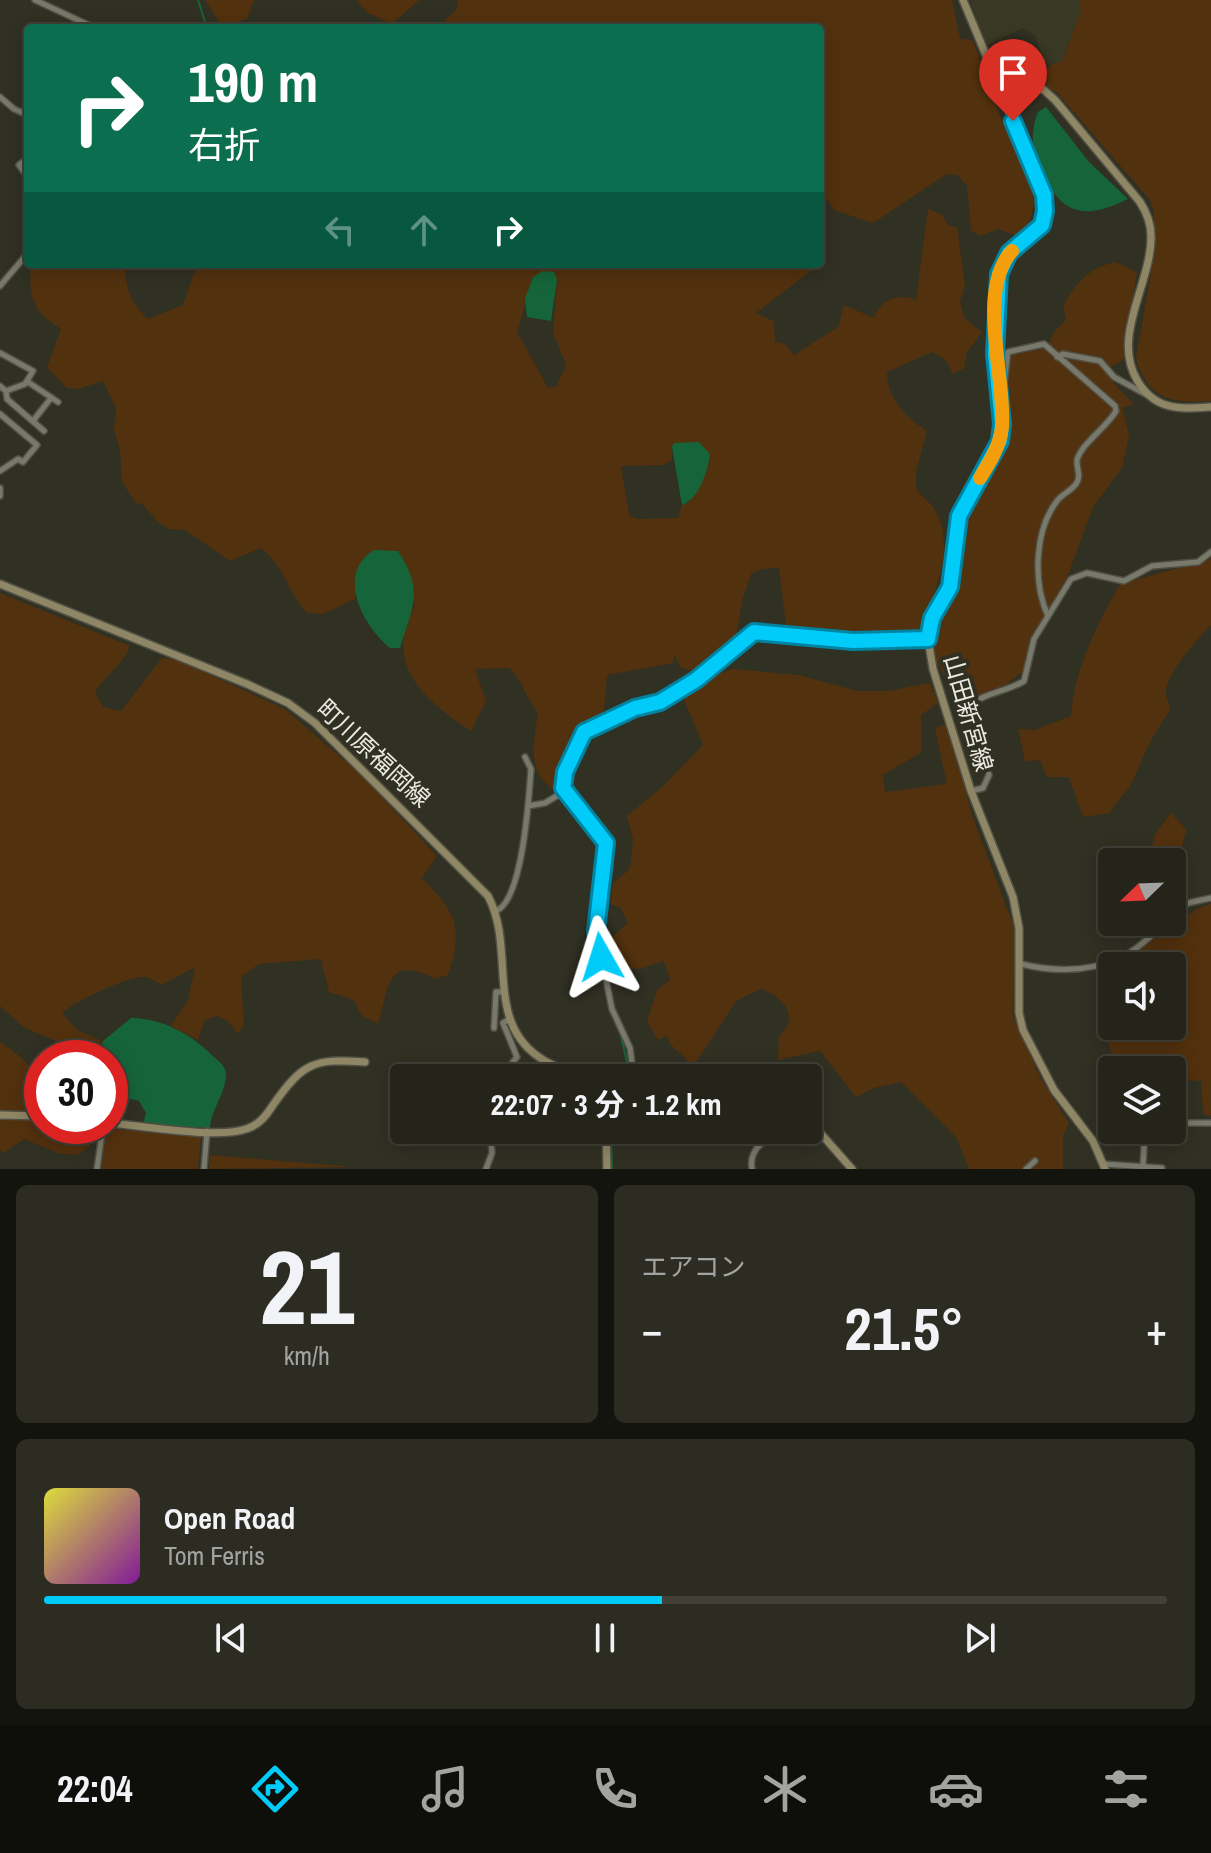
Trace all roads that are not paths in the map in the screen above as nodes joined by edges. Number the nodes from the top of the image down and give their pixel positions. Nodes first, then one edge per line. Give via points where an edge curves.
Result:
1 (35, 0) edge
2 (963, 0) edge
3 (86, 24) edge
4 (985, 56) junction
5 (990, 68) junction
6 (1019, 79) junction
7 (0, 97) edge
8 (24, 112) edge
9 (24, 258) edge
10 (0, 286) edge
11 (0, 353) edge
12 (1057, 357) junction
13 (28, 382) junction
14 (998, 386) junction
15 (3, 388) edge
16 (1147, 396) junction
17 (51, 398) junction
18 (58, 402) dead end
19 (1211, 407) edge
20 (0, 415) edge
21 (33, 421) junction
22 (44, 431) dead end
23 (0, 471) edge
24 (0, 488) edge
25 (0, 496) edge
26 (1211, 552) edge
27 (0, 584) edge
28 (1048, 616) junction
29 (928, 639) junction
30 (525, 757) dead end
31 (563, 788) junction
32 (971, 791) junction
33 (528, 806) junction
34 (1211, 898) edge
35 (1186, 905) edge
36 (496, 911) junction
37 (1150, 936) edge
38 (1021, 964) junction
39 (504, 992) junction
40 (493, 1014) junction
41 (505, 1022) junction
42 (494, 1028) dead end
43 (528, 1047) junction
44 (517, 1054) junction
45 (365, 1062) dead end
46 (513, 1064) edge
47 (552, 1064) edge
48 (632, 1064) edge
49 (0, 1115) edge
50 (24, 1116) edge
51 (1187, 1123) dead end
52 (1211, 1123) edge
53 (128, 1124) edge
54 (207, 1131) junction
55 (822, 1137) edge
56 (100, 1144) edge
57 (491, 1144) edge
58 (606, 1144) edge
59 (762, 1144) edge
60 (1144, 1144) edge
61 (1035, 1161) dead end
62 (1143, 1166) junction
63 (1105, 1167) edge
64 (850, 1168) edge
65 (1162, 1168) edge
66 (97, 1169) edge
67 (204, 1169) edge
68 (486, 1169) edge
69 (607, 1169) edge
70 (752, 1169) edge
71 (1026, 1169) edge

1 - 3 street
2 - 4 main road, 山田新宮線
4 - 5 main road, 山田新宮線
4 - 6 street via 1004,52
5 - 6 main road
5 - 14 main road, 山田新宮線 via 1044,195 1045,211 1042,225 1009,253 999,274
6 - 16 main road via 1055,100 1149,217 1152,239 1128,354
7 - 8 street
9 - 10 street
11 - 13 street via 33,371
12 - 14 street via 1044,344 1008,352 1004,384
12 - 16 street via 1100,361 1114,377
12 - 28 street via 1116,411 1084,447 1077,460 1079,477 1059,499 1045,528 1038,580
13 - 15 street
13 - 17 street
14 - 29 main road, 山田新宮線 via 1000,441 959,516 950,587 932,618
15 - 21 street via 7,399
16 - 19 main road via 1169,407
17 - 18 street
17 - 21 street
20 - 23 street via 37,445 23,462 18,459
21 - 22 street
24 - 25 street
26 - 28 street via 1198,562 1152,566 1124,581 1087,573 1071,579
27 - 36 main road, 町川原福岡線 via 288,703 327,733 434,837
28 - 32 street via 1034,639 1024,681 974,700 967,708 989,775 983,788
29 - 31 street via 853,641 754,632 660,702 584,732
29 - 32 main road, 山田新宮線
30 - 33 street via 531,769
31 - 33 street via 550,801
31 - 48 street via 606,843 596,931 612,1009
32 - 38 main road, 山田新宮線 via 1013,897
33 - 36 street via 521,857 506,903
34 - 35 street
36 - 39 main road, 町川原福岡線
37 - 38 street via 1123,957 1100,964 1054,972
38 - 63 main road, 山田新宮線 via 1023,1030 1054,1090 1093,1141
39 - 40 street via 496,992
39 - 41 main road, 町川原福岡線
40 - 41 street
40 - 42 street
41 - 43 main road, 町川原福岡線
41 - 44 street
43 - 44 street
43 - 47 main road, 町川原福岡線
44 - 46 street
45 - 54 main road via 315,1062 292,1079 257,1124 237,1131
49 - 50 main road
51 - 52 street
53 - 54 main road
54 - 67 street
55 - 64 main road
56 - 66 street
57 - 68 street
58 - 69 main road
59 - 70 street via 750,1160
60 - 62 street
61 - 71 street
62 - 63 street
62 - 65 street

